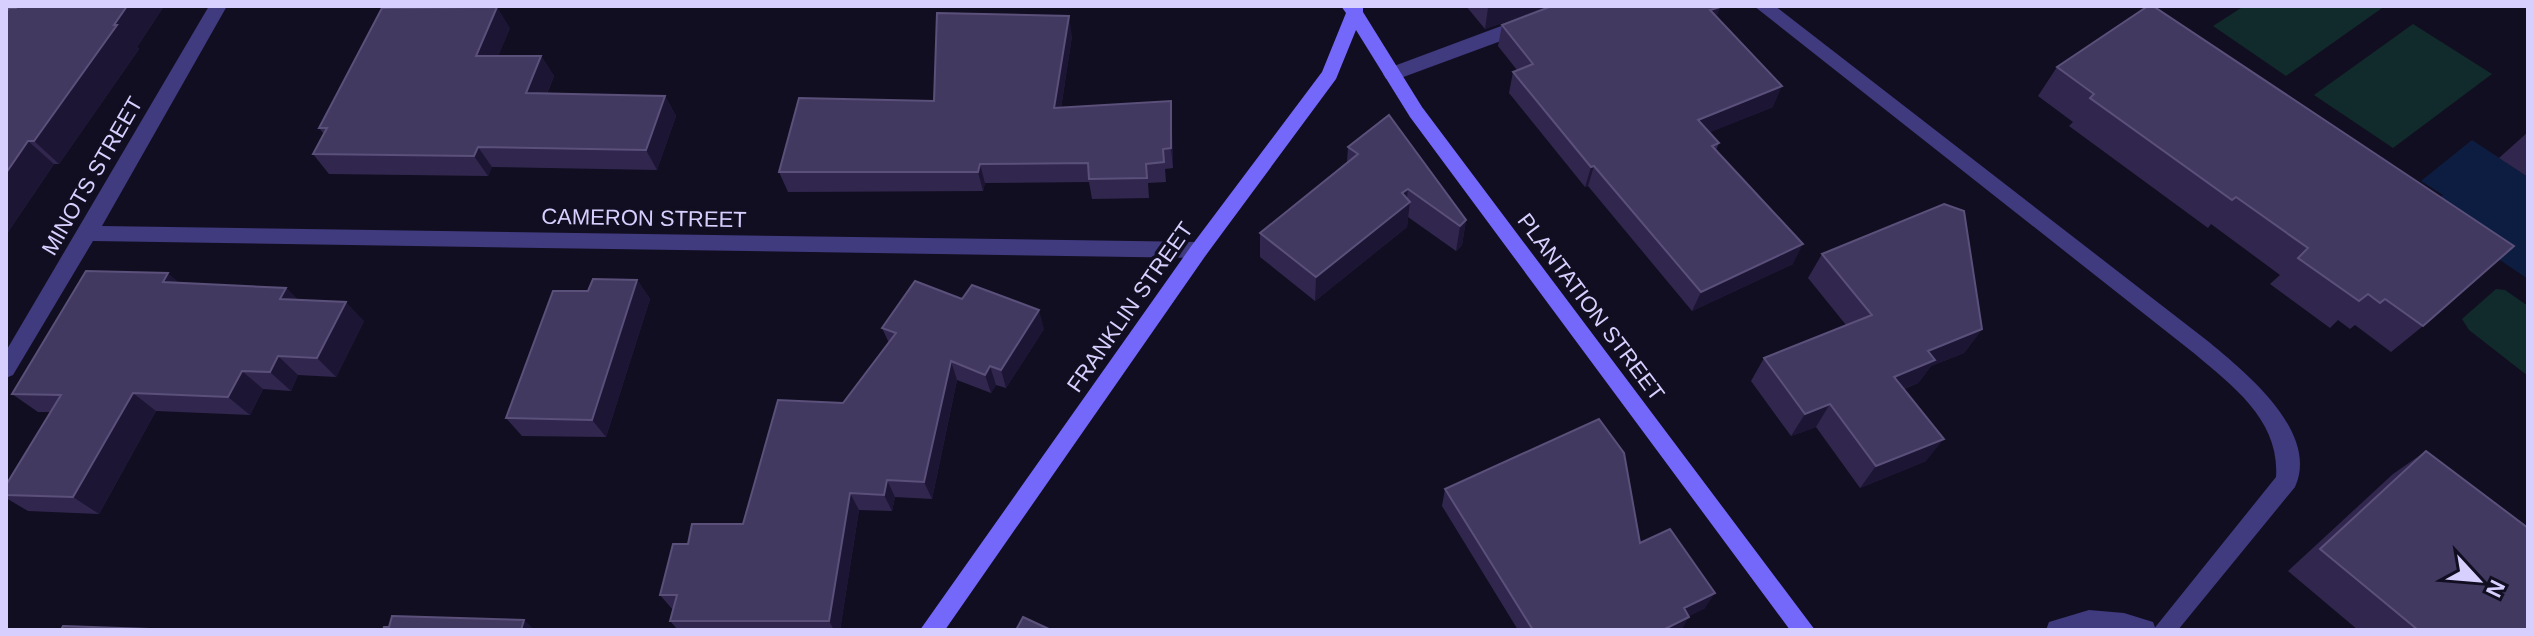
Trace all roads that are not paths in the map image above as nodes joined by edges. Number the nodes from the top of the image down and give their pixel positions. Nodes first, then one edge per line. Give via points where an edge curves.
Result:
1 (218, 6) edge
2 (1569, 6) edge
3 (1763, 6) edge
4 (1354, 9) edge
5 (1392, 74) junction
6 (88, 233) junction
7 (1199, 250) junction
8 (6, 369) edge
9 (931, 630) edge
10 (1804, 630) edge
11 (2057, 630) edge
12 (2145, 630) edge
13 (2164, 630) edge

1 - 6 street, MINOTS STREET
2 - 5 street
3 - 13 street via 2202,348 2277,424 2289,449 2287,480
4 - 5 street, PLANTATION STREET
4 - 7 street, FRANKLIN STREET via 1330,74
5 - 10 street, PLANTATION STREET
6 - 7 street, CAMERON STREET
6 - 8 street, MINOTS STREET
7 - 9 street, FRANKLIN STREET
11 - 12 street via 2094,621 2127,622

